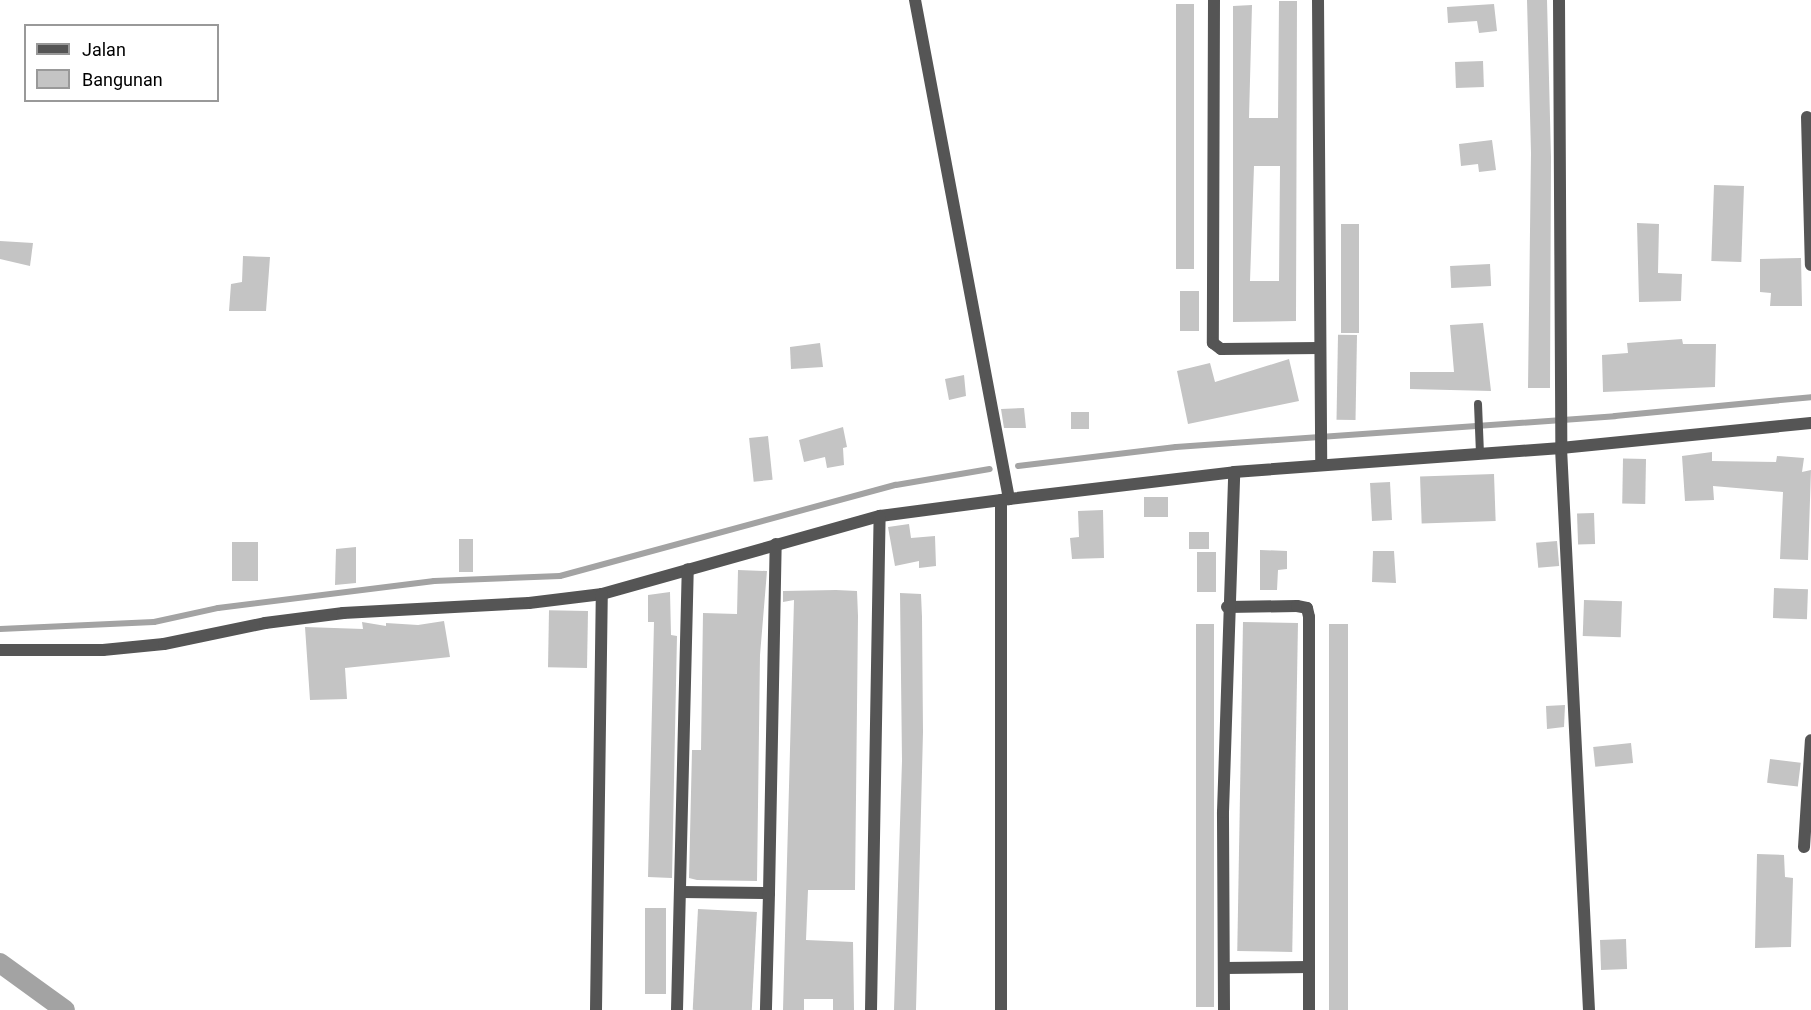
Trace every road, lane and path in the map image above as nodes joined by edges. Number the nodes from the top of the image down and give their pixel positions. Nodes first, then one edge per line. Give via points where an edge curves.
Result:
1 (915, 0) edge
2 (1214, 0) edge
3 (1318, 0) edge
4 (1560, 0) edge
5 (1807, 117) dead end
6 (1811, 265) edge
7 (1320, 348) junction
8 (1478, 404) dead end
9 (1811, 423) edge
10 (1562, 442) junction
11 (1480, 453) junction
12 (1321, 458) junction
13 (1234, 472) junction
14 (1005, 500) junction
15 (880, 516) junction
16 (776, 544) junction
17 (688, 569) junction
18 (603, 594) junction
19 (1227, 607) junction
20 (0, 650) edge
21 (1811, 740) edge
22 (1804, 847) dead end
23 (681, 892) junction
24 (770, 893) junction
25 (1309, 967) junction
26 (1224, 968) junction
27 (596, 1010) edge
28 (677, 1010) edge
29 (766, 1010) edge
30 (871, 1010) edge
31 (1000, 1010) edge
32 (1224, 1010) edge
33 (1309, 1010) edge
34 (1589, 1010) edge

1 - 14 street
2 - 7 street via 1210,329 1213,343 1221,349
3 - 7 street
4 - 10 street
5 - 6 street
7 - 12 street
8 - 11 lane
9 - 10 street
10 - 11 street
10 - 34 street
11 - 12 street
12 - 13 street
13 - 14 street
13 - 19 street
14 - 15 street
14 - 31 street
15 - 16 street
15 - 30 street
16 - 17 street
16 - 24 street
17 - 18 street
17 - 23 street
18 - 20 street via 529,603 343,613 113,649
18 - 27 street
19 - 25 street via 1307,608
19 - 26 street
21 - 22 street
23 - 24 street
23 - 28 street
24 - 29 street
25 - 26 street
25 - 33 street
26 - 32 street

